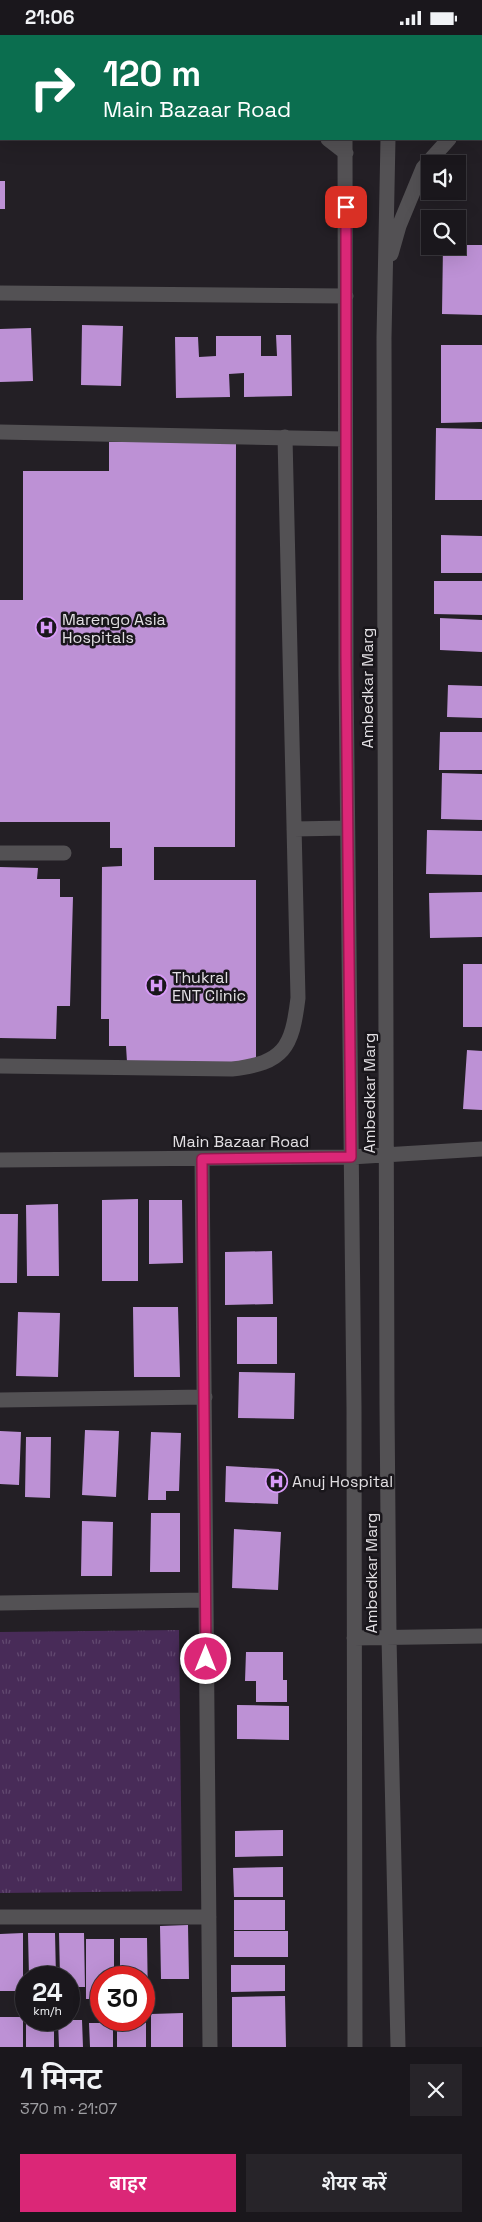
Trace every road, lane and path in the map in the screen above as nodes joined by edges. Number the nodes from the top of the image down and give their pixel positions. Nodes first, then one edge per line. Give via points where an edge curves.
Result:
1 (330, 140) edge
2 (388, 140) edge
3 (448, 140) edge
4 (345, 146) edge
5 (384, 281) junction
6 (0, 293) edge
7 (346, 296) junction
8 (0, 432) edge
9 (285, 437) junction
10 (345, 439) junction
11 (347, 828) junction
12 (294, 829) junction
13 (0, 853) edge
14 (64, 853) dead end
15 (0, 1066) edge
16 (482, 1149) edge
17 (386, 1155) junction
18 (351, 1157) junction
19 (202, 1159) junction
20 (0, 1160) edge
21 (205, 1397) junction
22 (0, 1400) edge
23 (206, 1599) junction
24 (0, 1603) edge
25 (482, 1636) edge
26 (389, 1637) junction
27 (354, 1638) junction
28 (0, 1917) edge
29 (208, 1917) junction
30 (210, 2047) edge
31 (355, 2047) edge
32 (398, 2047) edge

1 - 4 street
2 - 5 street, Ambedkar Marg
3 - 5 street via 423,168 399,226
4 - 7 street, Ambedkar Marg
5 - 17 street, Ambedkar Marg
6 - 7 street
7 - 10 street, Ambedkar Marg
8 - 9 street
9 - 10 street
9 - 12 street
10 - 11 street, Ambedkar Marg
11 - 12 street
11 - 18 street, Ambedkar Marg
12 - 15 street via 298,999 294,1028 285,1047 270,1060 252,1067 232,1069
13 - 14 street
16 - 17 street, Main Bazaar Road
17 - 18 street, Main Bazaar Road
17 - 26 street, Ambedkar Marg
18 - 19 street, Main Bazaar Road
18 - 27 street, Ambedkar Marg
19 - 20 street, Main Bazaar Road
19 - 21 street
21 - 22 street
21 - 23 street
23 - 24 street
23 - 29 street
25 - 26 street
26 - 27 street
26 - 32 street, Ambedkar Marg
27 - 31 street, Ambedkar Marg
28 - 29 street
29 - 30 street

